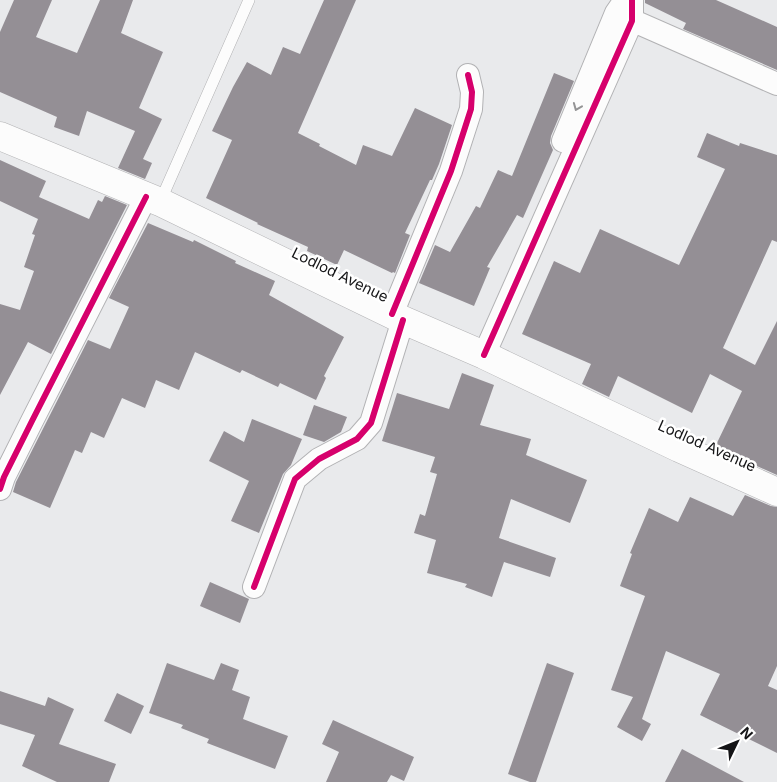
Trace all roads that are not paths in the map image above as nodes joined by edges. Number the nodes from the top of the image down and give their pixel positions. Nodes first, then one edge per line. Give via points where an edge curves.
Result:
1 (249, 0) edge
2 (626, 8) edge
3 (468, 75) dead end
4 (777, 84) edge
5 (0, 136) edge
6 (153, 199) junction
7 (397, 317) junction
8 (477, 352) junction
9 (0, 489) edge
10 (777, 492) edge
11 (254, 587) dead end

1 - 6 lane
2 - 4 street
2 - 8 street
3 - 7 street via 472,92 470,109
5 - 6 main road, Lodlod Avenue
6 - 7 main road, Lodlod Avenue
6 - 9 street via 16,453
7 - 8 main road, Lodlod Avenue
7 - 11 street via 371,423 357,440 319,459 295,479
8 - 10 main road, Lodlod Avenue

